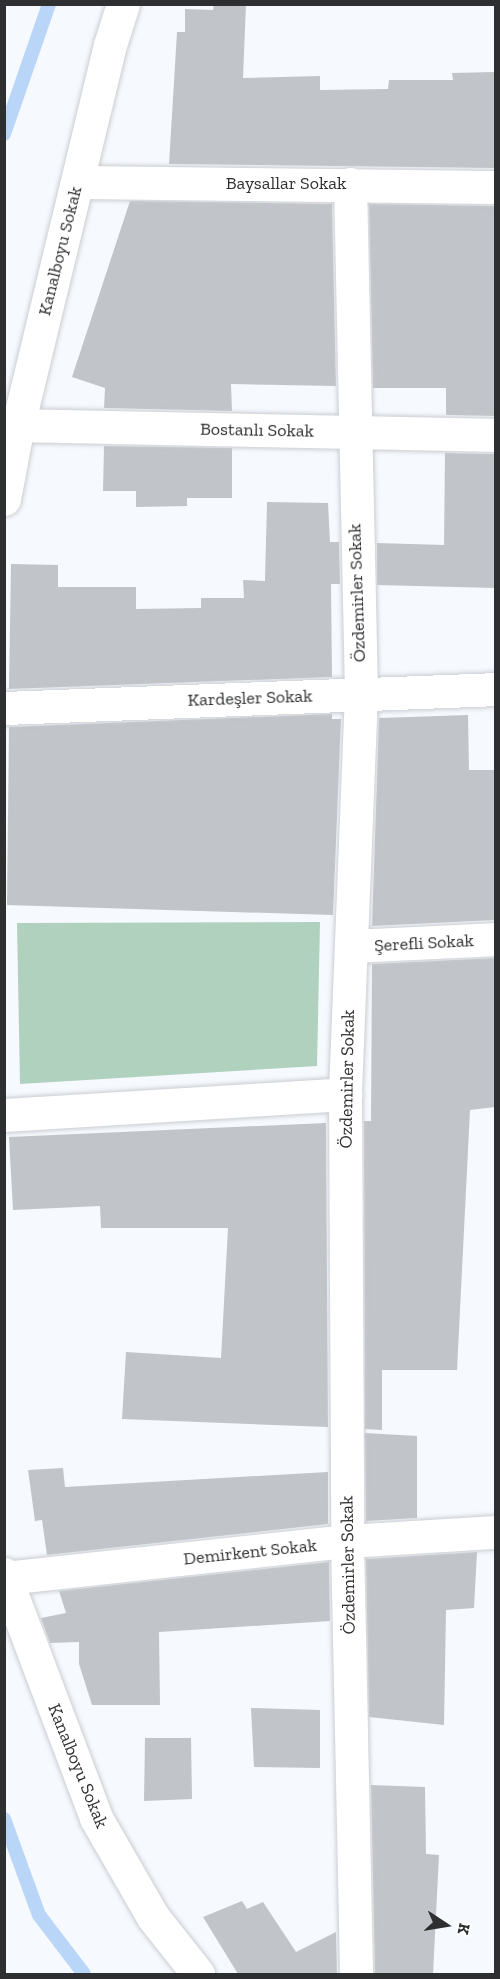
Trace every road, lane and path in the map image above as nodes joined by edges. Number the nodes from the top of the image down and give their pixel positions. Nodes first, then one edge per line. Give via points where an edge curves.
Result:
1 (123, 4) edge
2 (77, 182) junction
3 (350, 184) junction
4 (495, 187) edge
5 (18, 425) junction
6 (352, 432) junction
7 (495, 435) edge
8 (4, 498) edge
9 (495, 689) edge
10 (361, 693) junction
11 (4, 708) edge
12 (495, 939) edge
13 (352, 946) junction
14 (345, 1094) junction
15 (4, 1115) edge
16 (495, 1532) edge
17 (347, 1541) junction
18 (5, 1576) edge
19 (198, 1974) edge
20 (356, 1974) edge

1 - 2 street, Kanalboyu Sokak
2 - 3 street, Baysallar Sokak
2 - 5 street, Kanalboyu Sokak
3 - 4 street, Baysallar Sokak
3 - 6 street, Özdemirler Sokak
5 - 6 street, Bostanlı Sokak
5 - 8 street, Kanalboyu Sokak
6 - 7 street, Bostanlı Sokak
6 - 10 street, Özdemirler Sokak
9 - 10 street, Kardeşler Sokak
10 - 11 street, Kardeşler Sokak
10 - 13 street, Özdemirler Sokak
12 - 13 street, Şerefli Sokak
13 - 14 street, Özdemirler Sokak
14 - 15 street
14 - 17 street, Özdemirler Sokak
16 - 17 street, Demirkent Sokak
17 - 18 street, Demirkent Sokak
17 - 20 street, Özdemirler Sokak
18 - 19 street, Kanalboyu Sokak via 96,1818 153,1917

